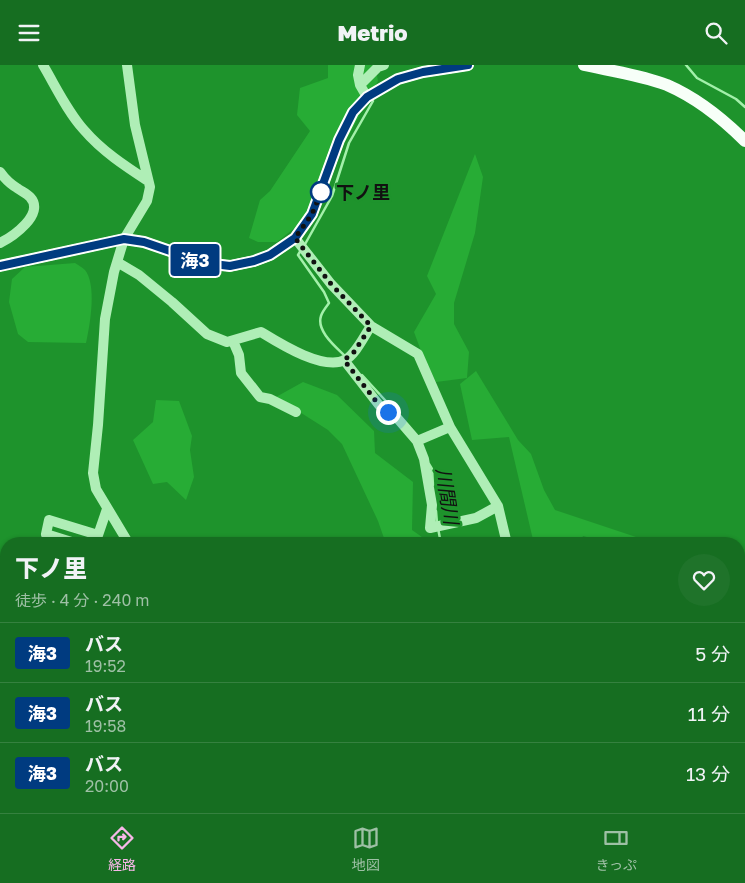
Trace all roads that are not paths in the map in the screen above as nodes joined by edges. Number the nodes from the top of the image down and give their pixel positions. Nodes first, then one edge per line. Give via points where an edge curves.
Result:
1 (43, 65) edge
2 (128, 65) edge
3 (360, 65) edge
4 (384, 65) edge
5 (468, 65) edge
6 (584, 65) edge
7 (360, 85) junction
8 (367, 97) junction
9 (745, 141) edge
10 (0, 172) edge
11 (148, 181) junction
12 (295, 238) junction
13 (124, 239) junction
14 (0, 243) edge
15 (117, 262) junction
16 (0, 266) edge
17 (371, 326) junction
18 (233, 341) junction
19 (344, 360) junction
20 (296, 412) dead end
21 (450, 427) junction
22 (416, 441) junction
23 (498, 506) junction
24 (107, 509) junction
25 (56, 537) edge
26 (92, 537) edge
27 (98, 537) edge
28 (125, 537) edge
29 (505, 537) edge

1 - 11 street via 84,131
2 - 11 street via 135,125
3 - 7 street
4 - 7 street
5 - 8 main road via 398,79
6 - 9 main road via 667,85 723,119
7 - 8 street
8 - 12 main road via 353,112 339,140 312,214
10 - 14 street via 8,182 31,197 34,205 25,226
11 - 13 street via 150,187 146,201
12 - 13 main road via 270,255 230,266 205,263 144,242
12 - 17 street via 331,284
13 - 15 street
13 - 16 main road
15 - 18 street via 139,275 207,334 227,342
15 - 24 street via 104,319 93,473 96,489
17 - 19 street via 354,352
17 - 21 street via 418,354
18 - 19 street via 261,332 324,363
18 - 20 street via 240,355 241,373 260,397
19 - 22 street via 379,405 398,419
21 - 22 street
21 - 23 street
22 - 23 street via 424,459 431,496 430,528 476,517
23 - 29 street
24 - 27 street
24 - 28 street
25 - 26 street via 46,534 50,520

